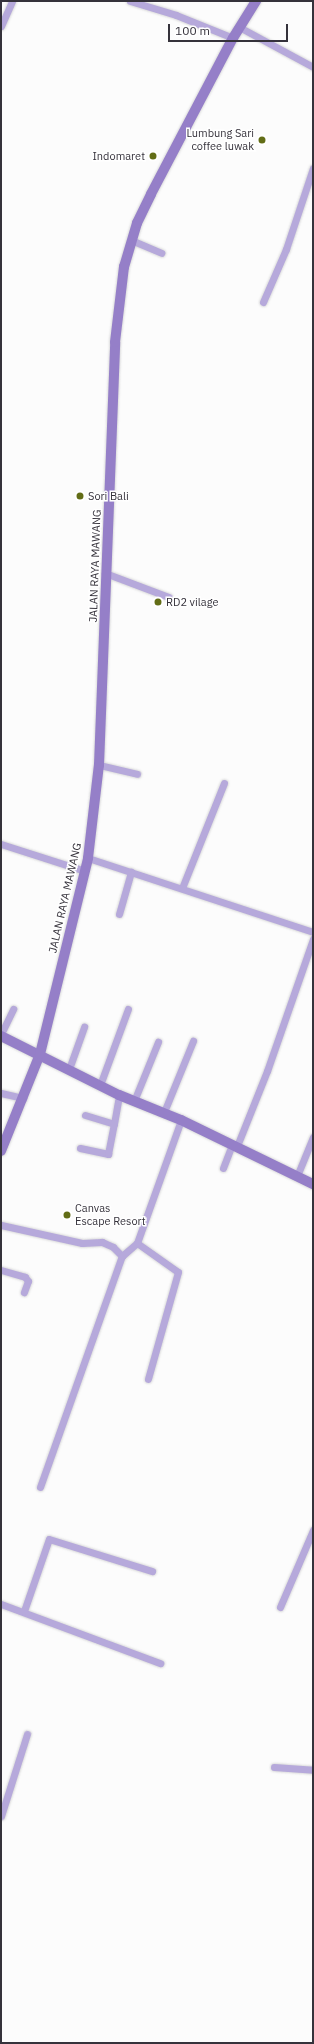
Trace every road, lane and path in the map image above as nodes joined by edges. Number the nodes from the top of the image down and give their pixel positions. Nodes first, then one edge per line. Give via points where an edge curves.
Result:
1 (12, 1) edge
2 (130, 1) edge
3 (256, 1) edge
4 (1, 26) edge
5 (241, 28) junction
6 (233, 38) junction
7 (313, 67) edge
8 (313, 168) edge
9 (132, 240) junction
10 (161, 253) dead end
11 (264, 302) dead end
12 (106, 573) junction
13 (169, 597) dead end
14 (99, 765) junction
15 (137, 774) dead end
16 (224, 783) dead end
17 (1, 844) edge
18 (88, 858) junction
19 (86, 871) junction
20 (131, 872) junction
21 (182, 888) junction
22 (119, 914) dead end
23 (313, 932) edge
24 (313, 939) edge
25 (13, 1009) dead end
26 (128, 1009) dead end
27 (84, 1027) dead end
28 (1, 1035) edge
29 (193, 1041) dead end
30 (158, 1042) dead end
31 (40, 1054) junction
32 (70, 1069) junction
33 (100, 1085) junction
34 (1, 1093) edge
35 (119, 1095) junction
36 (23, 1098) junction
37 (134, 1101) junction
38 (164, 1112) junction
39 (85, 1116) dead end
40 (181, 1120) junction
41 (114, 1124) junction
42 (313, 1137) edge
43 (234, 1145) junction
44 (80, 1148) dead end
45 (1, 1151) edge
46 (222, 1168) dead end
47 (297, 1176) junction
48 (313, 1184) edge
49 (1, 1225) edge
50 (137, 1243) junction
51 (122, 1256) junction
52 (1, 1270) edge
53 (24, 1292) dead end
54 (148, 1379) dead end
55 (40, 1487) dead end
56 (313, 1530) edge
57 (152, 1571) dead end
58 (1, 1604) edge
59 (280, 1607) dead end
60 (24, 1611) junction
61 (160, 1663) dead end
62 (27, 1734) dead end
63 (274, 1767) dead end
64 (313, 1770) edge
65 (1, 1816) edge

1 - 4 street
2 - 6 street via 176,15
3 - 5 main road, JALAN RAYA MAWANG
5 - 6 main road, JALAN RAYA MAWANG
5 - 7 street
6 - 9 main road, JALAN RAYA MAWANG via 150,194
8 - 11 street via 286,250
9 - 10 street
9 - 12 main road, JALAN RAYA MAWANG via 124,267 116,326
12 - 13 street
12 - 14 main road, JALAN RAYA MAWANG
14 - 15 street
14 - 18 main road, JALAN RAYA MAWANG
16 - 21 street
17 - 19 street
18 - 19 main road, JALAN RAYA MAWANG
18 - 20 street
19 - 31 main road, JALAN RAYA MAWANG
20 - 21 street
20 - 22 street
21 - 23 street
24 - 43 street via 267,1071
25 - 28 street
26 - 33 street
27 - 32 street
28 - 31 main road
29 - 38 street
30 - 37 street
31 - 32 main road
31 - 36 main road, JALAN RAYA MAWANG
32 - 33 main road
33 - 35 main road
34 - 36 street
35 - 37 main road
35 - 41 street
36 - 45 main road, JALAN RAYA MAWANG
37 - 38 main road
38 - 40 main road
39 - 41 street
40 - 43 main road
40 - 50 street
41 - 44 street via 108,1154
42 - 47 street
43 - 46 street
43 - 47 main road
47 - 48 main road
49 - 51 street via 82,1243 102,1242 113,1247
50 - 51 street
50 - 54 street via 178,1272
51 - 55 street
52 - 53 street via 25,1277 28,1281
56 - 59 street
57 - 60 street via 48,1539
58 - 60 street
60 - 61 street
62 - 65 street
63 - 64 street

